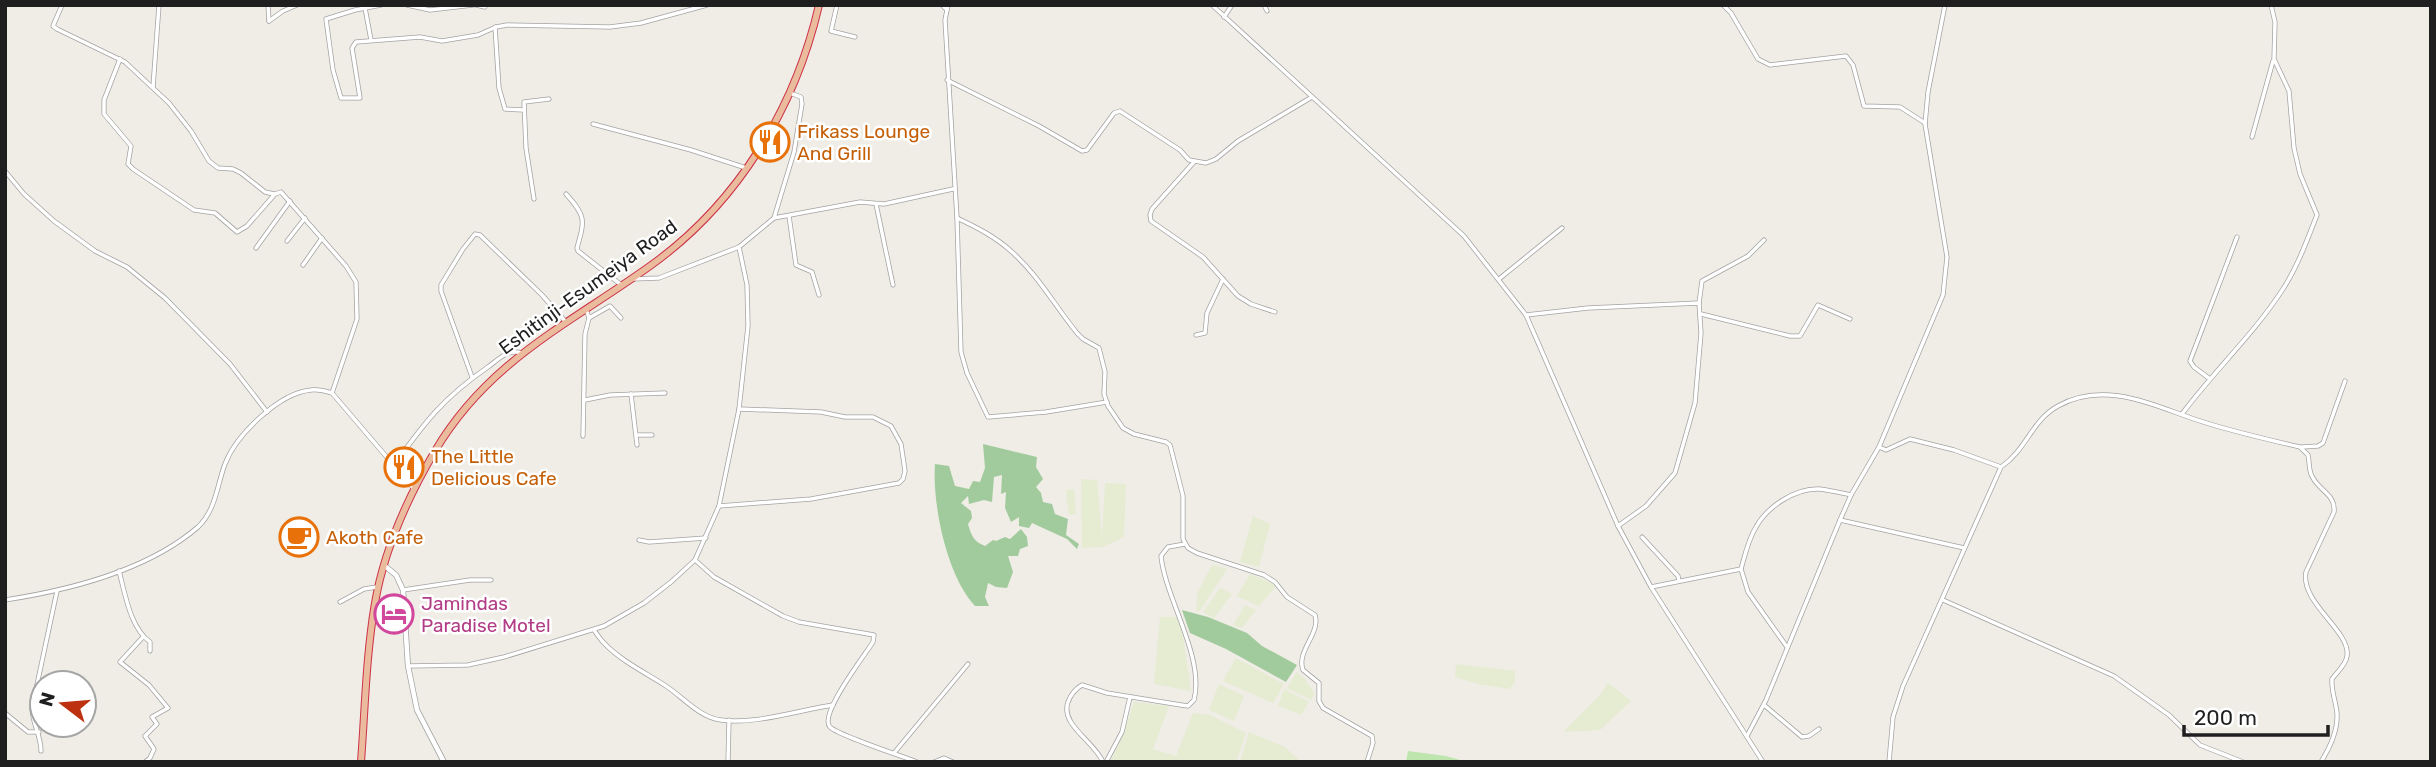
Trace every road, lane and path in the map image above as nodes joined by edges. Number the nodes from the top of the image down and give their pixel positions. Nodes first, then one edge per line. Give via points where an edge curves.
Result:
1 (62, 5) edge
2 (159, 5) edge
3 (268, 5) edge
4 (297, 5) edge
5 (381, 5) edge
6 (407, 5) edge
7 (474, 5) edge
8 (707, 5) edge
9 (819, 5) edge
10 (838, 5) edge
11 (942, 5) edge
12 (1212, 5) edge
13 (1232, 5) edge
14 (1264, 5) edge
15 (1723, 5) edge
16 (1945, 5) edge
17 (2271, 5) edge
18 (485, 7) dead end
19 (698, 7) edge
20 (365, 8) junction
21 (947, 8) edge
22 (1267, 11) dead end
23 (1224, 17) junction
24 (495, 27) junction
25 (855, 37) dead end
26 (371, 40) junction
27 (120, 59) junction
28 (2274, 59) junction
29 (947, 80) junction
30 (153, 87) junction
31 (790, 93) junction
32 (1312, 97) junction
33 (549, 99) dead end
34 (524, 110) junction
35 (593, 124) dead end
36 (1925, 124) junction
37 (2252, 138) dead end
38 (1194, 162) junction
39 (748, 168) junction
40 (5, 171) edge
41 (953, 188) junction
42 (275, 194) junction
43 (566, 194) dead end
44 (534, 199) dead end
45 (290, 201) junction
46 (876, 204) junction
47 (789, 216) junction
48 (305, 218) junction
49 (774, 218) junction
50 (957, 218) junction
51 (1562, 228) dead end
52 (2237, 237) dead end
53 (322, 238) junction
54 (287, 240) dead end
55 (1764, 240) dead end
56 (739, 247) junction
57 (256, 248) dead end
58 (303, 265) dead end
59 (630, 279) junction
60 (1223, 279) junction
61 (1499, 279) junction
62 (620, 285) junction
63 (893, 285) dead end
64 (820, 295) dead end
65 (1699, 303) junction
66 (586, 307) junction
67 (1275, 312) dead end
68 (1701, 314) junction
69 (1526, 315) junction
70 (589, 318) junction
71 (621, 318) dead end
72 (1850, 319) dead end
73 (565, 321) junction
74 (1196, 335) dead end
75 (522, 353) junction
76 (472, 377) junction
77 (2210, 379) junction
78 (2345, 381) dead end
79 (332, 393) junction
80 (665, 393) dead end
81 (631, 394) junction
82 (585, 400) junction
83 (1107, 402) junction
84 (739, 409) junction
85 (267, 412) junction
86 (2182, 414) junction
87 (637, 435) junction
88 (652, 435) dead end
89 (583, 436) dead end
90 (637, 445) dead end
91 (1879, 447) junction
92 (2300, 447) junction
93 (394, 466) junction
94 (2001, 467) junction
95 (414, 489) junction
96 (1852, 495) junction
97 (719, 506) junction
98 (1840, 520) junction
99 (1618, 526) junction
100 (1642, 537) dead end
101 (706, 538) junction
102 (639, 540) dead end
103 (1185, 544) junction
104 (1964, 548) junction
105 (695, 560) junction
106 (385, 566) junction
107 (1741, 569) junction
108 (118, 571) junction
109 (491, 580) dead end
110 (1679, 581) junction
111 (379, 587) junction
112 (1651, 587) junction
113 (403, 590) junction
114 (57, 591) junction
115 (5, 600) edge
116 (1943, 600) junction
117 (340, 602) dead end
118 (594, 630) junction
119 (143, 637) junction
120 (1788, 648) junction
121 (150, 651) dead end
122 (968, 664) dead end
123 (408, 666) junction
124 (40, 669) edge
125 (1130, 697) junction
126 (834, 705) junction
127 (1764, 705) junction
128 (5, 713) edge
129 (729, 720) junction
130 (1819, 729) dead end
131 (28, 732) edge
132 (1747, 736) junction
133 (40, 739) edge
134 (41, 751) dead end
135 (894, 753) junction
136 (145, 762) edge
137 (361, 762) edge
138 (444, 762) edge
139 (728, 762) edge
140 (917, 762) edge
141 (934, 762) edge
142 (953, 762) edge
143 (1104, 762) edge
144 (1367, 762) edge
145 (1763, 762) edge
146 (1889, 762) edge
147 (2243, 762) edge
148 (2321, 762) edge

1 - 27 street via 53,26 57,30
2 - 30 street
3 - 4 street via 269,21
5 - 20 street
6 - 7 street via 430,10
7 - 18 street
8 - 19 street
9 - 31 highway, Eshitinji-Esumeiya Road
10 - 25 street via 831,31
11 - 21 street
12 - 23 street
13 - 23 street
14 - 22 street
15 - 36 street via 1758,59 1770,65 1846,56 1853,65 1864,106 1900,107
16 - 36 street
17 - 28 street
19 - 24 street via 610,27
20 - 26 street
20 - 26 street via 326,19 341,98 360,98 353,44
21 - 29 street
23 - 32 street
24 - 26 street via 442,41 420,37
24 - 34 street via 505,109
27 - 30 street
27 - 42 street via 104,100 104,114 131,146 128,164 132,169 186,205 215,213 237,232
28 - 37 street
28 - 77 street via 2289,91 2294,148 2317,215 2284,287
29 - 38 street via 1082,151 1120,111
29 - 41 street
30 - 42 street via 191,131 209,161 241,173 265,192
31 - 39 highway, Eshitinji-Esumeiya Road
31 - 49 street via 801,97 802,104 794,152
32 - 38 street via 1216,159
32 - 61 street via 1464,236
33 - 34 street via 524,102
34 - 44 street
35 - 39 street
36 - 91 street via 1947,275 1943,295
38 - 60 street via 1150,215 1155,225 1203,257
39 - 59 highway, Eshitinji-Esumeiya Road via 699,225
40 - 85 street via 54,221 95,251 127,267 165,299 230,364
41 - 46 street
41 - 50 street
42 - 45 street via 281,192
43 - 62 street via 581,210 584,223 578,251
45 - 48 street
45 - 57 street
46 - 47 street via 860,202
46 - 63 street
47 - 49 street
47 - 64 street via 796,265 813,273
48 - 53 street
48 - 54 street
49 - 56 street
50 - 83 street via 1010,250 1077,333 1099,348
50 - 83 street via 961,352 988,417
51 - 61 street
52 - 77 street via 2190,360
53 - 58 street
53 - 79 street via 356,282 358,292 357,320
55 - 65 street via 1748,256 1702,281
56 - 59 street via 659,278
56 - 84 street via 747,285 748,327
59 - 62 highway, Eshitinji-Esumeiya Road
60 - 67 street via 1238,296
60 - 74 street via 1207,313 1205,332
61 - 69 street
62 - 66 highway, Eshitinji-Esumeiya Road
65 - 68 street
65 - 69 street via 1588,307
66 - 70 street
66 - 73 highway, Eshitinji-Esumeiya Road
68 - 72 street via 1790,336 1800,336 1818,306
68 - 99 street via 1695,403 1675,473 1646,506
69 - 99 street
70 - 71 street via 609,306
70 - 82 street
73 - 75 highway, Eshitinji-Esumeiya Road
73 - 76 street via 475,234 441,285
75 - 76 street via 510,352
75 - 95 highway, Eshitinji-Esumeiya Road via 458,418
76 - 93 street via 431,415
77 - 86 street
78 - 92 street via 2323,443
79 - 85 street via 302,391
79 - 93 street
80 - 81 street
81 - 82 street
81 - 87 street
82 - 89 street
83 - 103 street via 1123,428 1170,445 1183,496
84 - 97 street
84 - 97 street via 873,417 891,426 901,444 905,471 898,483 811,499
85 - 108 street via 232,449 211,510 198,526 174,544
86 - 92 street
86 - 94 street via 2127,396 2074,399 2047,414 2015,457
87 - 88 street
87 - 90 street
91 - 94 street via 1886,450 1910,439
91 - 96 street
92 - 148 street via 2308,455 2311,476 2335,506 2304,582 2348,652 2332,679 2336,728
93 - 95 street
94 - 104 street
95 - 106 highway, Eshitinji-Esumeiya Road
96 - 98 street
96 - 107 street via 1807,490 1773,507 1756,526
97 - 101 street
98 - 104 street
98 - 120 street
99 - 112 street
100 - 110 street
101 - 102 street
101 - 105 street
103 - 125 street via 1168,547 1161,556 1189,645 1194,700 1188,706
103 - 144 street via 1197,553 1264,575 1315,615 1301,665 1319,683 1319,701 1324,708 1373,736
104 - 116 street
105 - 118 street via 627,615
105 - 126 street via 714,577 783,616 874,635
106 - 111 highway, Eshitinji-Esumeiya Road
106 - 113 street
107 - 110 street
107 - 120 street via 1748,592
108 - 114 street
108 - 119 street
109 - 113 street
110 - 112 street
111 - 117 street via 364,589
111 - 137 highway, Eshitinji-Esumeiya Road
112 - 132 street
113 - 123 street
114 - 115 street
114 - 124 street
116 - 146 street via 1903,686 1893,717
116 - 147 street via 2114,676 2169,715 2200,745
118 - 123 street via 467,665
118 - 129 street via 604,643 696,709
119 - 121 street via 150,642
119 - 136 street via 120,662 149,684 168,708 152,717 157,724 145,736 154,749
120 - 127 street
122 - 135 street
123 - 138 street via 417,710
125 - 143 street via 1122,732
125 - 143 street via 1082,685 1066,706 1067,717
126 - 129 street
126 - 135 street via 827,718 830,728
127 - 130 street via 1802,737
127 - 132 street
128 - 131 street
129 - 139 street
132 - 145 street
133 - 134 street
135 - 140 street
141 - 142 street via 944,758

